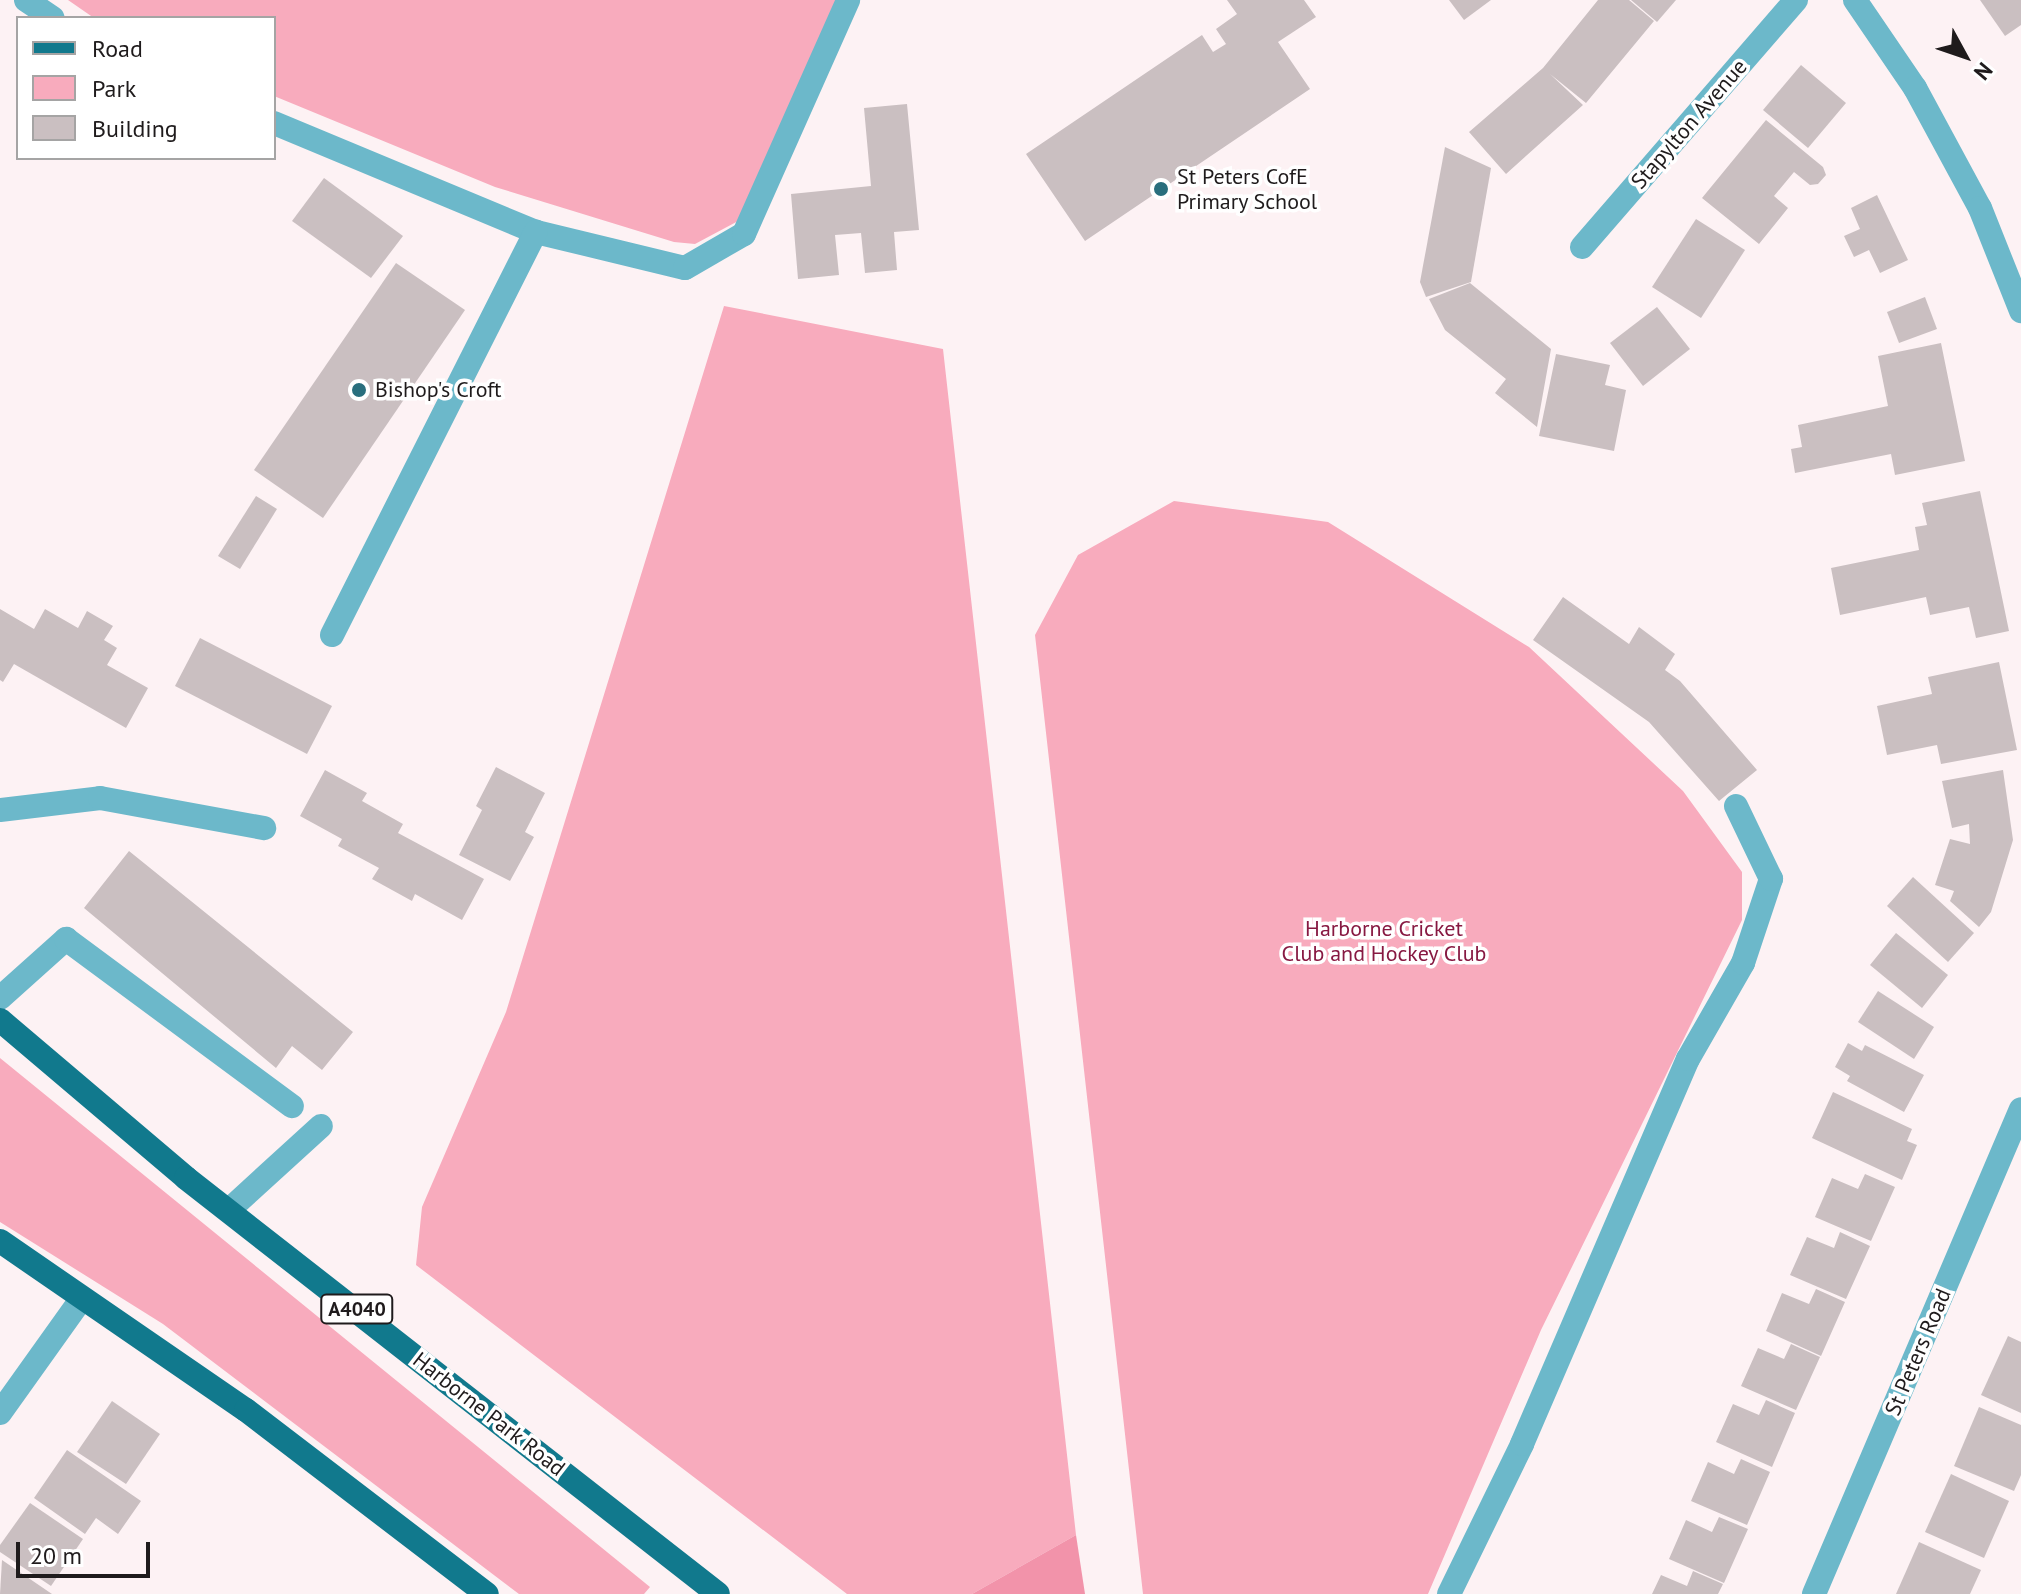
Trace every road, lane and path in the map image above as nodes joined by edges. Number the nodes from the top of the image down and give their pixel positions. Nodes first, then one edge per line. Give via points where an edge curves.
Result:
1 (26, 0) edge
2 (848, 0) edge
3 (1796, 0) edge
4 (1855, 0) edge
5 (50, 16) edge
6 (276, 124) edge
7 (536, 232) junction
8 (1582, 247) dead end
9 (2021, 311) edge
10 (332, 635) dead end
11 (1736, 806) dead end
12 (0, 810) edge
13 (264, 828) dead end
14 (0, 998) edge
15 (0, 1020) edge
16 (292, 1106) dead end
17 (2021, 1109) edge
18 (321, 1126) dead end
19 (230, 1209) junction
20 (0, 1241) edge
21 (82, 1298) junction
22 (0, 1413) edge
23 (704, 1590) edge
24 (487, 1594) edge
25 (1449, 1594) edge
26 (1814, 1594) edge

1 - 5 street
2 - 7 street via 744,234 685,268
3 - 8 street, Stapylton Avenue
4 - 9 street via 1915,88 1980,208
6 - 7 street
7 - 10 street
11 - 25 street via 1771,879 1743,963 1688,1059 1522,1444
12 - 13 street via 100,798
14 - 16 street via 66,939
15 - 19 main road, Harborne Park Road / A4040
17 - 26 street, St Peters Road
18 - 19 street
19 - 23 main road, Harborne Park Road / A4040
20 - 21 main road
21 - 22 street
21 - 24 main road via 246,1410

